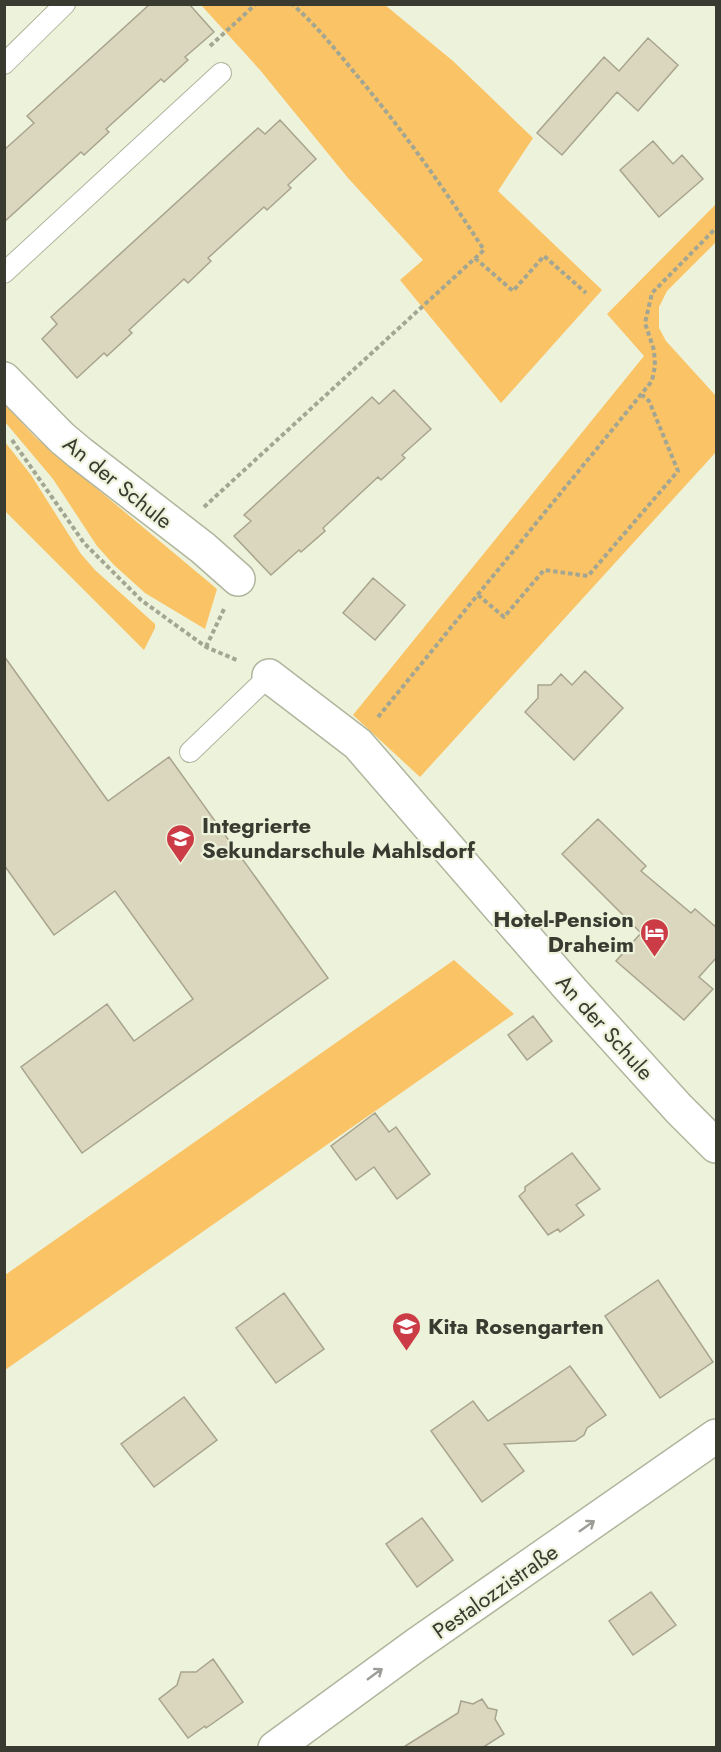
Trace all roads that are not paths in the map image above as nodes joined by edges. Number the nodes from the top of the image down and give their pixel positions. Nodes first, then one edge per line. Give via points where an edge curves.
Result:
1 (65, 4) edge
2 (4, 64) edge
3 (221, 73) dead end
4 (4, 273) edge
5 (4, 379) edge
6 (238, 579) road end
7 (269, 676) joint
8 (190, 752) dead end
9 (717, 1146) edge
10 (717, 1436) edge
11 (285, 1744) edge

1 - 2 lane
3 - 4 lane
5 - 6 street, An der Schule via 62,438
7 - 8 lane
7 - 9 street, An der Schule via 358,744 572,991
11 -> 10 street, Pestalozzistraße via 424,1640

